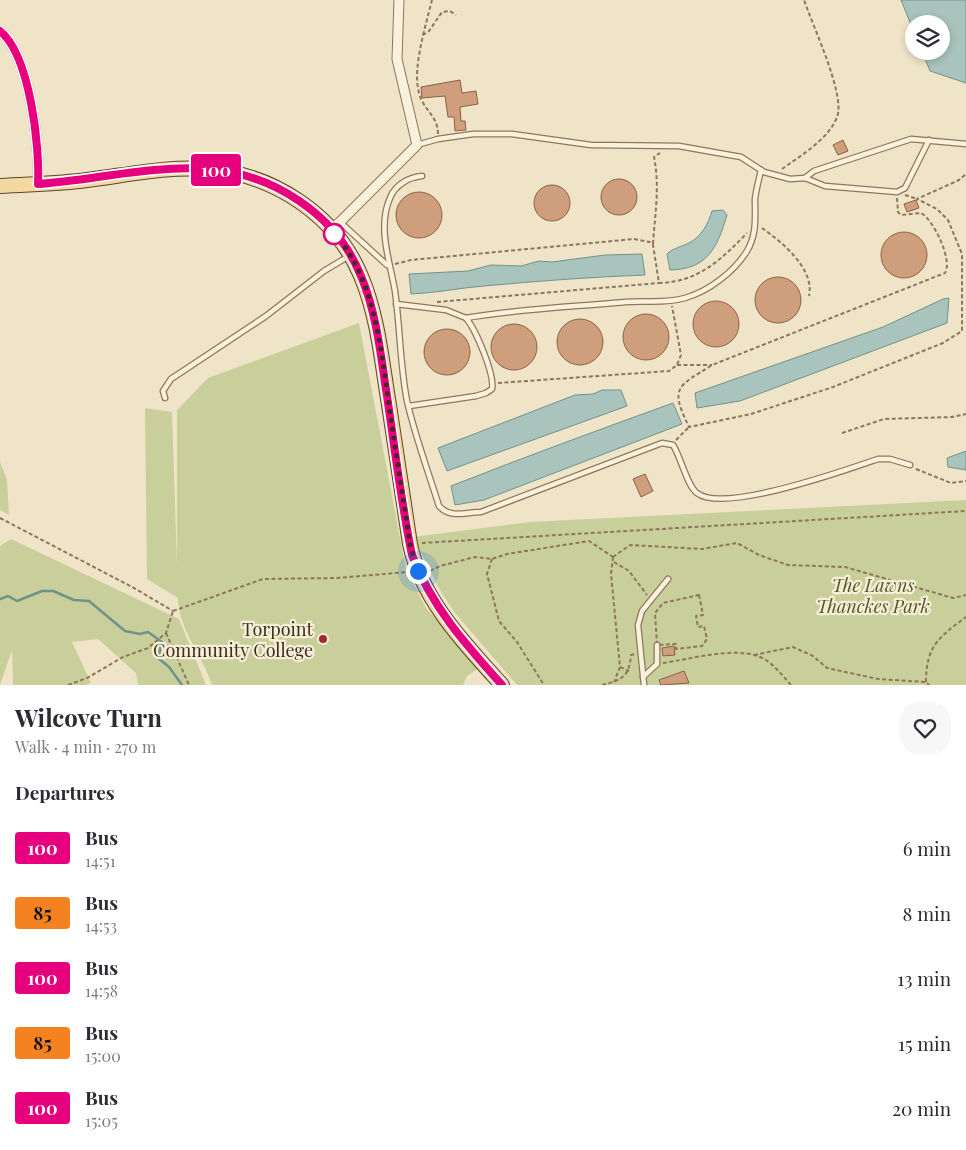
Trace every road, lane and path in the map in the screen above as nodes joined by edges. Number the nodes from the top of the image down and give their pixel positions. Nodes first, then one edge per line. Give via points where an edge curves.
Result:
1 (399, 0) edge
2 (432, 0) edge
3 (804, 0) edge
4 (456, 15) dead end
5 (0, 31) edge
6 (423, 35) junction
7 (438, 139) junction
8 (929, 140) junction
9 (966, 144) edge
10 (417, 145) junction
11 (662, 146) junction
12 (761, 170) junction
13 (966, 174) edge
14 (775, 175) junction
15 (422, 176) dead end
16 (805, 178) junction
17 (38, 184) junction
18 (0, 186) edge
19 (897, 192) junction
20 (917, 199) junction
21 (756, 224) junction
22 (335, 225) junction
23 (653, 245) junction
24 (350, 255) junction
25 (388, 266) junction
26 (659, 284) junction
27 (809, 296) dead end
28 (671, 301) junction
29 (396, 304) junction
30 (428, 307) junction
31 (466, 318) junction
32 (966, 328) edge
33 (962, 331) junction
34 (677, 365) junction
35 (712, 365) junction
36 (493, 384) junction
37 (165, 398) dead end
38 (409, 406) junction
39 (966, 414) edge
40 (690, 427) junction
41 (842, 433) dead end
42 (670, 444) junction
43 (910, 465) joint
44 (966, 481) edge
45 (966, 510) edge
46 (0, 518) edge
47 (410, 544) junction
48 (613, 557) junction
49 (492, 559) junction
50 (614, 562) junction
51 (419, 573) junction
52 (668, 579) dead end
53 (966, 595) edge
54 (651, 599) junction
55 (174, 611) junction
56 (966, 617) edge
57 (166, 633) junction
58 (657, 645) junction
59 (718, 649) dead end
60 (640, 654) junction
61 (718, 654) junction
62 (754, 655) junction
63 (670, 656) dead end
64 (671, 662) junction
65 (657, 664) junction
66 (620, 667) junction
67 (629, 671) junction
68 (643, 677) junction
69 (614, 682) junction
70 (926, 682) junction
71 (68, 685) edge
72 (189, 685) edge
73 (502, 685) edge
74 (544, 685) edge
75 (602, 685) edge
76 (644, 685) edge
77 (791, 685) edge
78 (929, 685) edge

1 - 10 street via 397,59
2 - 6 path
3 - 14 path via 834,82 840,108 825,134
4 - 6 path via 450,11 442,12
5 - 17 street via 6,35 25,74 39,162
6 - 7 path via 417,69 420,98 438,124
7 - 10 lane
7 - 11 lane via 474,134 512,134 591,145
8 - 9 lane
8 - 16 lane via 911,139 882,147 814,171
8 - 19 lane via 905,188
10 - 22 street
11 - 12 lane via 741,157
11 - 23 path via 661,153 654,157 658,197
12 - 14 lane
12 - 21 lane via 755,199
13 - 20 path
14 - 16 lane
15 - 25 lane via 405,181 395,188 389,199 385,234
16 - 19 lane via 825,186
17 - 18 main road
17 - 22 main road via 179,169 229,172 249,176 280,189
19 - 20 path
19 - 35 path via 901,215 921,213 935,226 947,263 945,273
20 - 33 path via 948,220 962,254
21 - 26 path via 703,272 682,281
21 - 27 path via 795,258 810,282
21 - 28 lane via 748,250 726,275 693,295
22 - 24 main road
22 - 25 lane
23 - 25 path via 634,239 411,260
23 - 26 path
24 - 37 lane via 171,379 163,391
24 - 47 main road via 362,277 381,353
25 - 29 lane
26 - 30 path via 435,302
28 - 31 lane via 516,310
28 - 34 path via 681,355
29 - 30 lane
29 - 38 lane
30 - 31 lane
31 - 36 lane via 492,372
32 - 33 path
33 - 40 path via 943,343 833,387 751,414
34 - 35 path
34 - 36 path via 663,372
35 - 40 path via 684,384 678,393
36 - 38 lane via 486,393
38 - 42 lane via 439,506 450,514 481,512 662,443
39 - 41 path via 884,419
40 - 42 path
42 - 43 lane via 677,450 694,491 709,498 771,493 878,460
43 - 44 path via 951,483
45 - 47 path
46 - 55 path
47 - 51 main road
48 - 49 path via 589,541
48 - 50 path
48 - 53 path via 630,545 702,549 737,542 788,565 844,567 953,598
49 - 51 path via 475,557
49 - 74 path via 487,574 499,620
50 - 54 path via 628,571
50 - 66 path via 612,574
51 - 55 path via 263,579
51 - 73 main road via 442,614
52 - 54 lane
54 - 60 lane via 642,611 638,625
55 - 57 path
56 - 70 path via 938,637 926,666
57 - 71 path via 148,648
57 - 72 path
58 - 58 path via 655,613 663,603 699,595 702,615 696,616 698,627 704,626 707,639 702,646 676,650 676,644
58 - 65 lane
59 - 61 path
60 - 67 path via 631,656
60 - 68 lane
61 - 62 path
61 - 64 path
62 - 70 path via 793,647 813,656 827,668 878,678
62 - 77 path via 766,660
63 - 64 path
64 - 65 path
65 - 68 lane
66 - 67 path
66 - 69 path
67 - 69 path
68 - 76 lane
69 - 75 path
70 - 78 path

